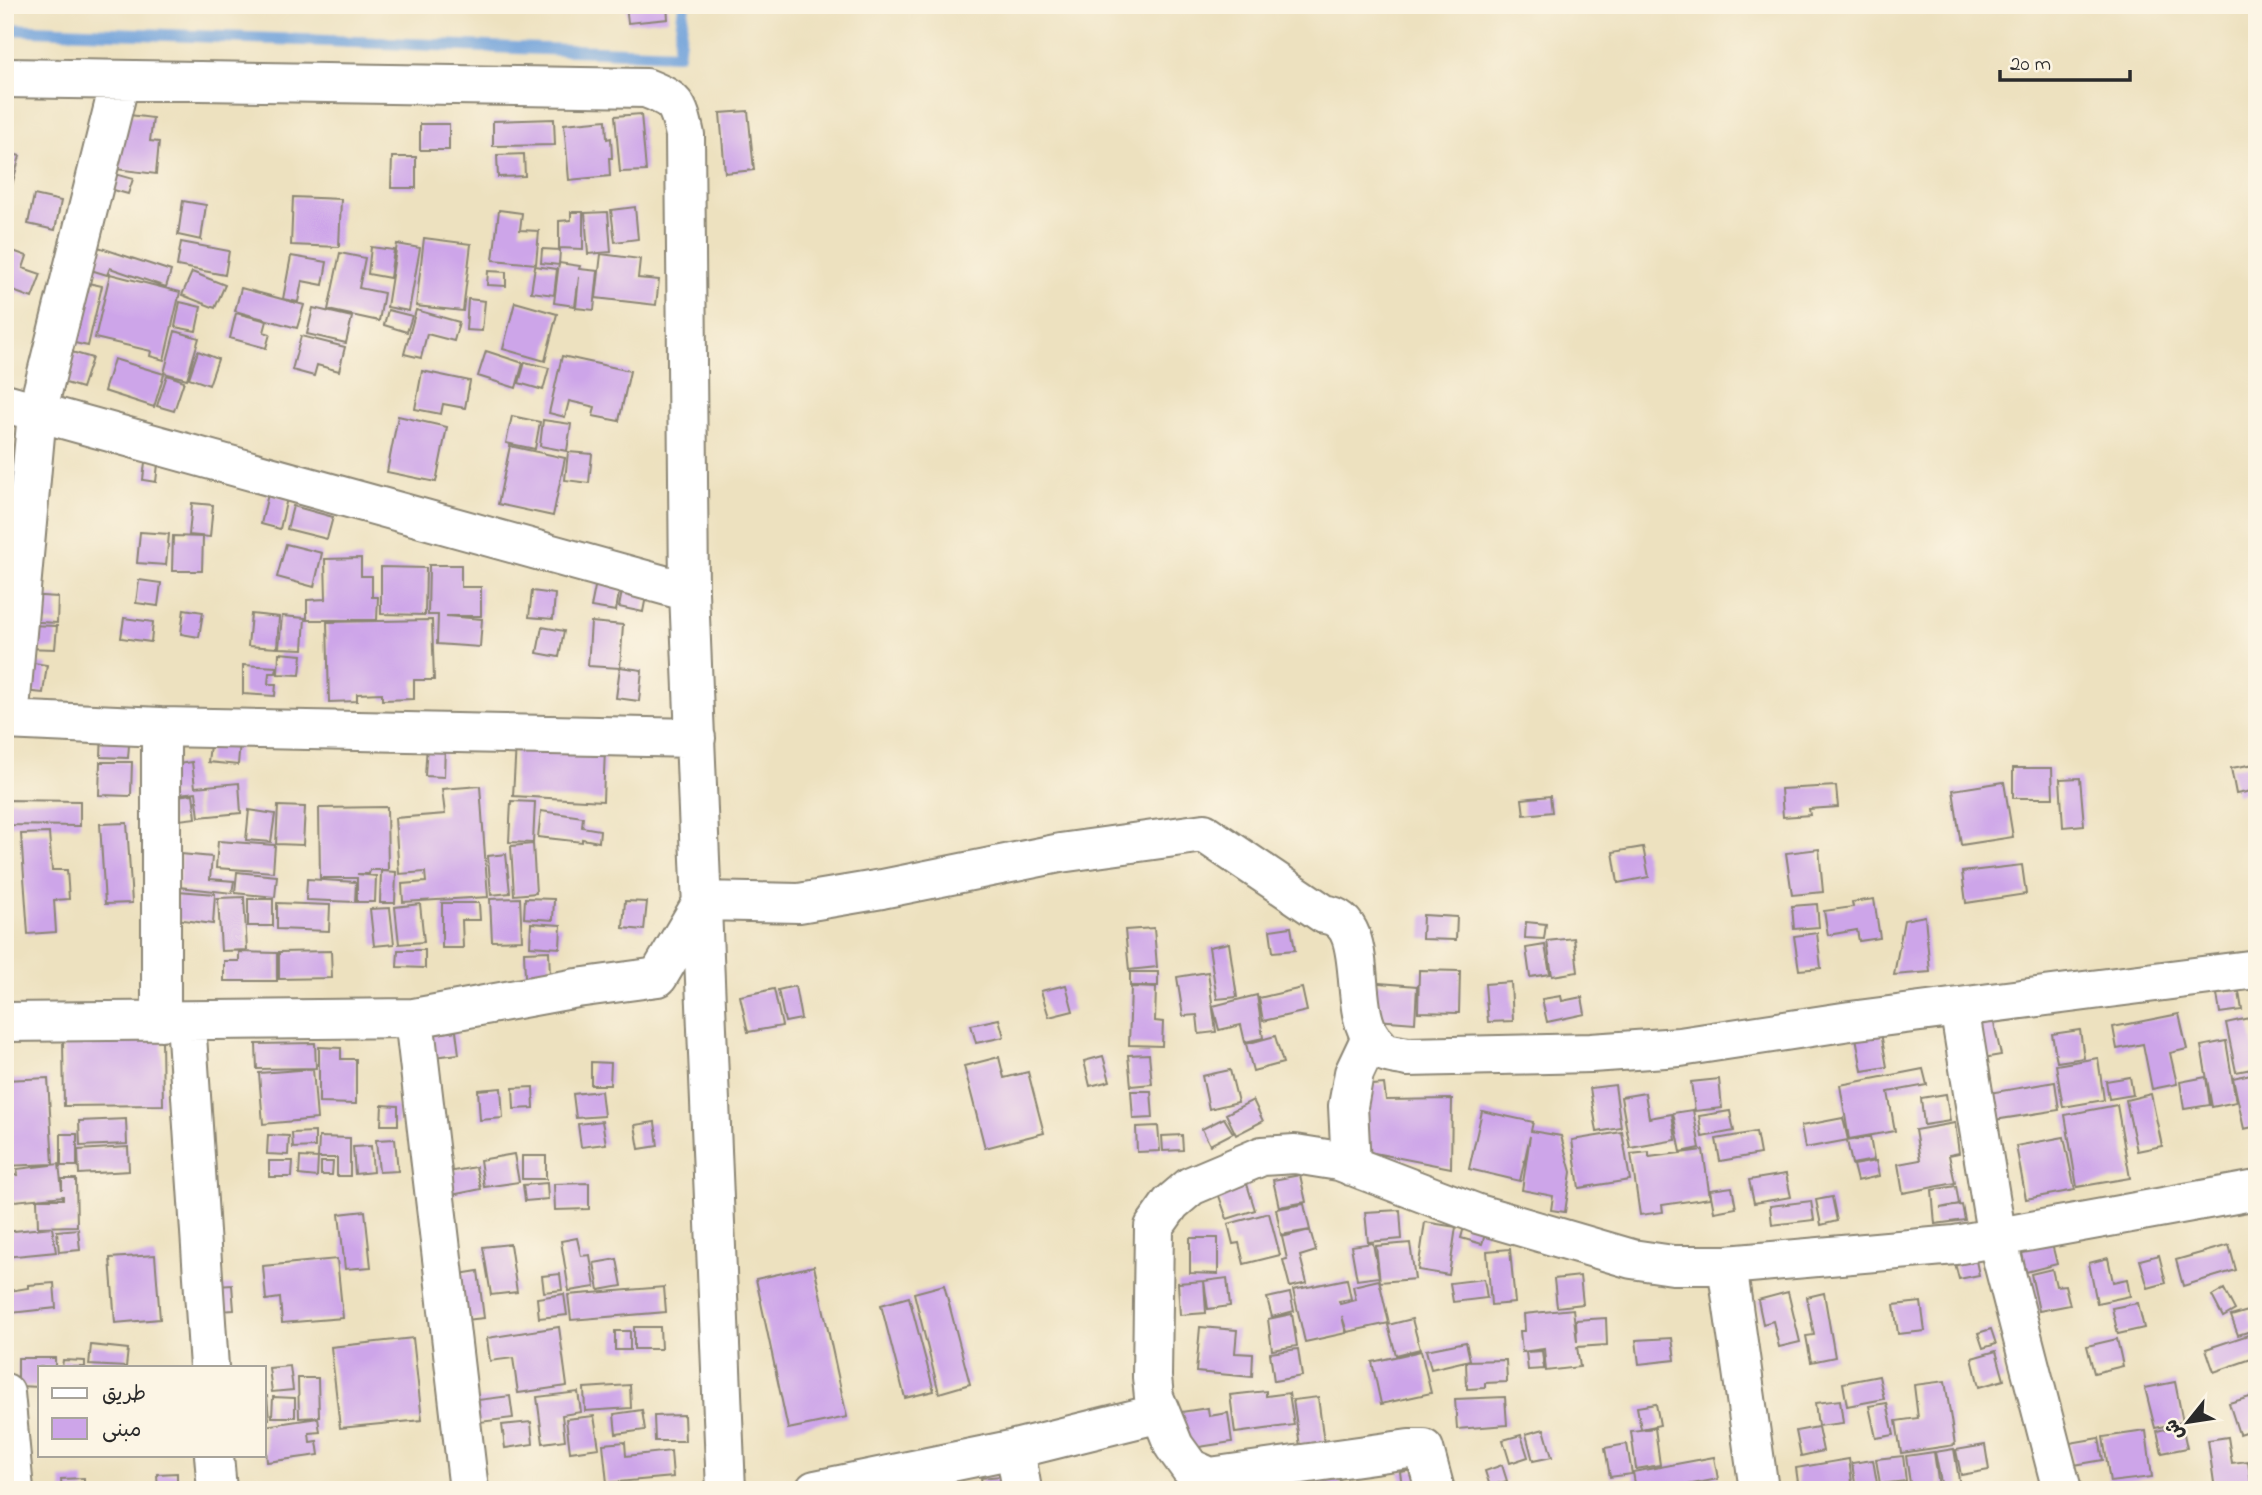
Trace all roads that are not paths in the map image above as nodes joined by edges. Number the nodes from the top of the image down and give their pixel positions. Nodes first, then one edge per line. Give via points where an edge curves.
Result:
1 (5, 78) edge
2 (120, 81) junction
3 (21, 408) edge
4 (689, 592) junction
5 (7, 720) edge
6 (161, 727) junction
7 (696, 738) junction
8 (703, 901) junction
9 (2257, 970) edge
10 (1959, 1007) junction
11 (414, 1018) junction
12 (173, 1021) junction
13 (5, 1022) edge
14 (1371, 1038) junction
15 (1351, 1166) junction
16 (2257, 1190) edge
17 (1997, 1239) junction
18 (1727, 1265) junction
19 (209, 1366) edge
20 (5, 1393) edge
21 (1159, 1409) junction
22 (1015, 1448) junction
23 (215, 1456) edge
24 (14, 1490) edge
25 (217, 1490) edge
26 (469, 1490) edge
27 (726, 1490) edge
28 (815, 1490) edge
29 (1022, 1490) edge
30 (1436, 1490) edge
31 (1759, 1490) edge
32 (2063, 1490) edge

1 - 2 street
2 - 3 street
2 - 4 street via 646,88 669,97 680,111 685,135
3 - 4 street
3 - 5 street
4 - 7 street
5 - 6 street
6 - 7 street
6 - 12 street
7 - 8 street
8 - 11 street via 658,977
8 - 14 street via 799,903 1060,853 1204,834 1346,925 1353,938 1361,1015
8 - 27 street
9 - 10 street
10 - 14 street via 1679,1047 1591,1053 1407,1057 1384,1052
10 - 17 street
11 - 12 street
11 - 26 street
12 - 13 street
12 - 19 street
14 - 15 street via 1354,1073 1348,1106
15 - 18 street via 1478,1214 1632,1259
15 - 21 street via 1296,1154 1262,1156 1191,1186 1171,1203 1154,1227 1152,1377
16 - 17 street
17 - 18 street
17 - 32 street
18 - 31 street
20 - 24 street
21 - 22 street via 1148,1416
21 - 30 street via 1174,1446 1190,1468 1210,1476 1424,1449
22 - 28 street
22 - 29 street
23 - 25 street

